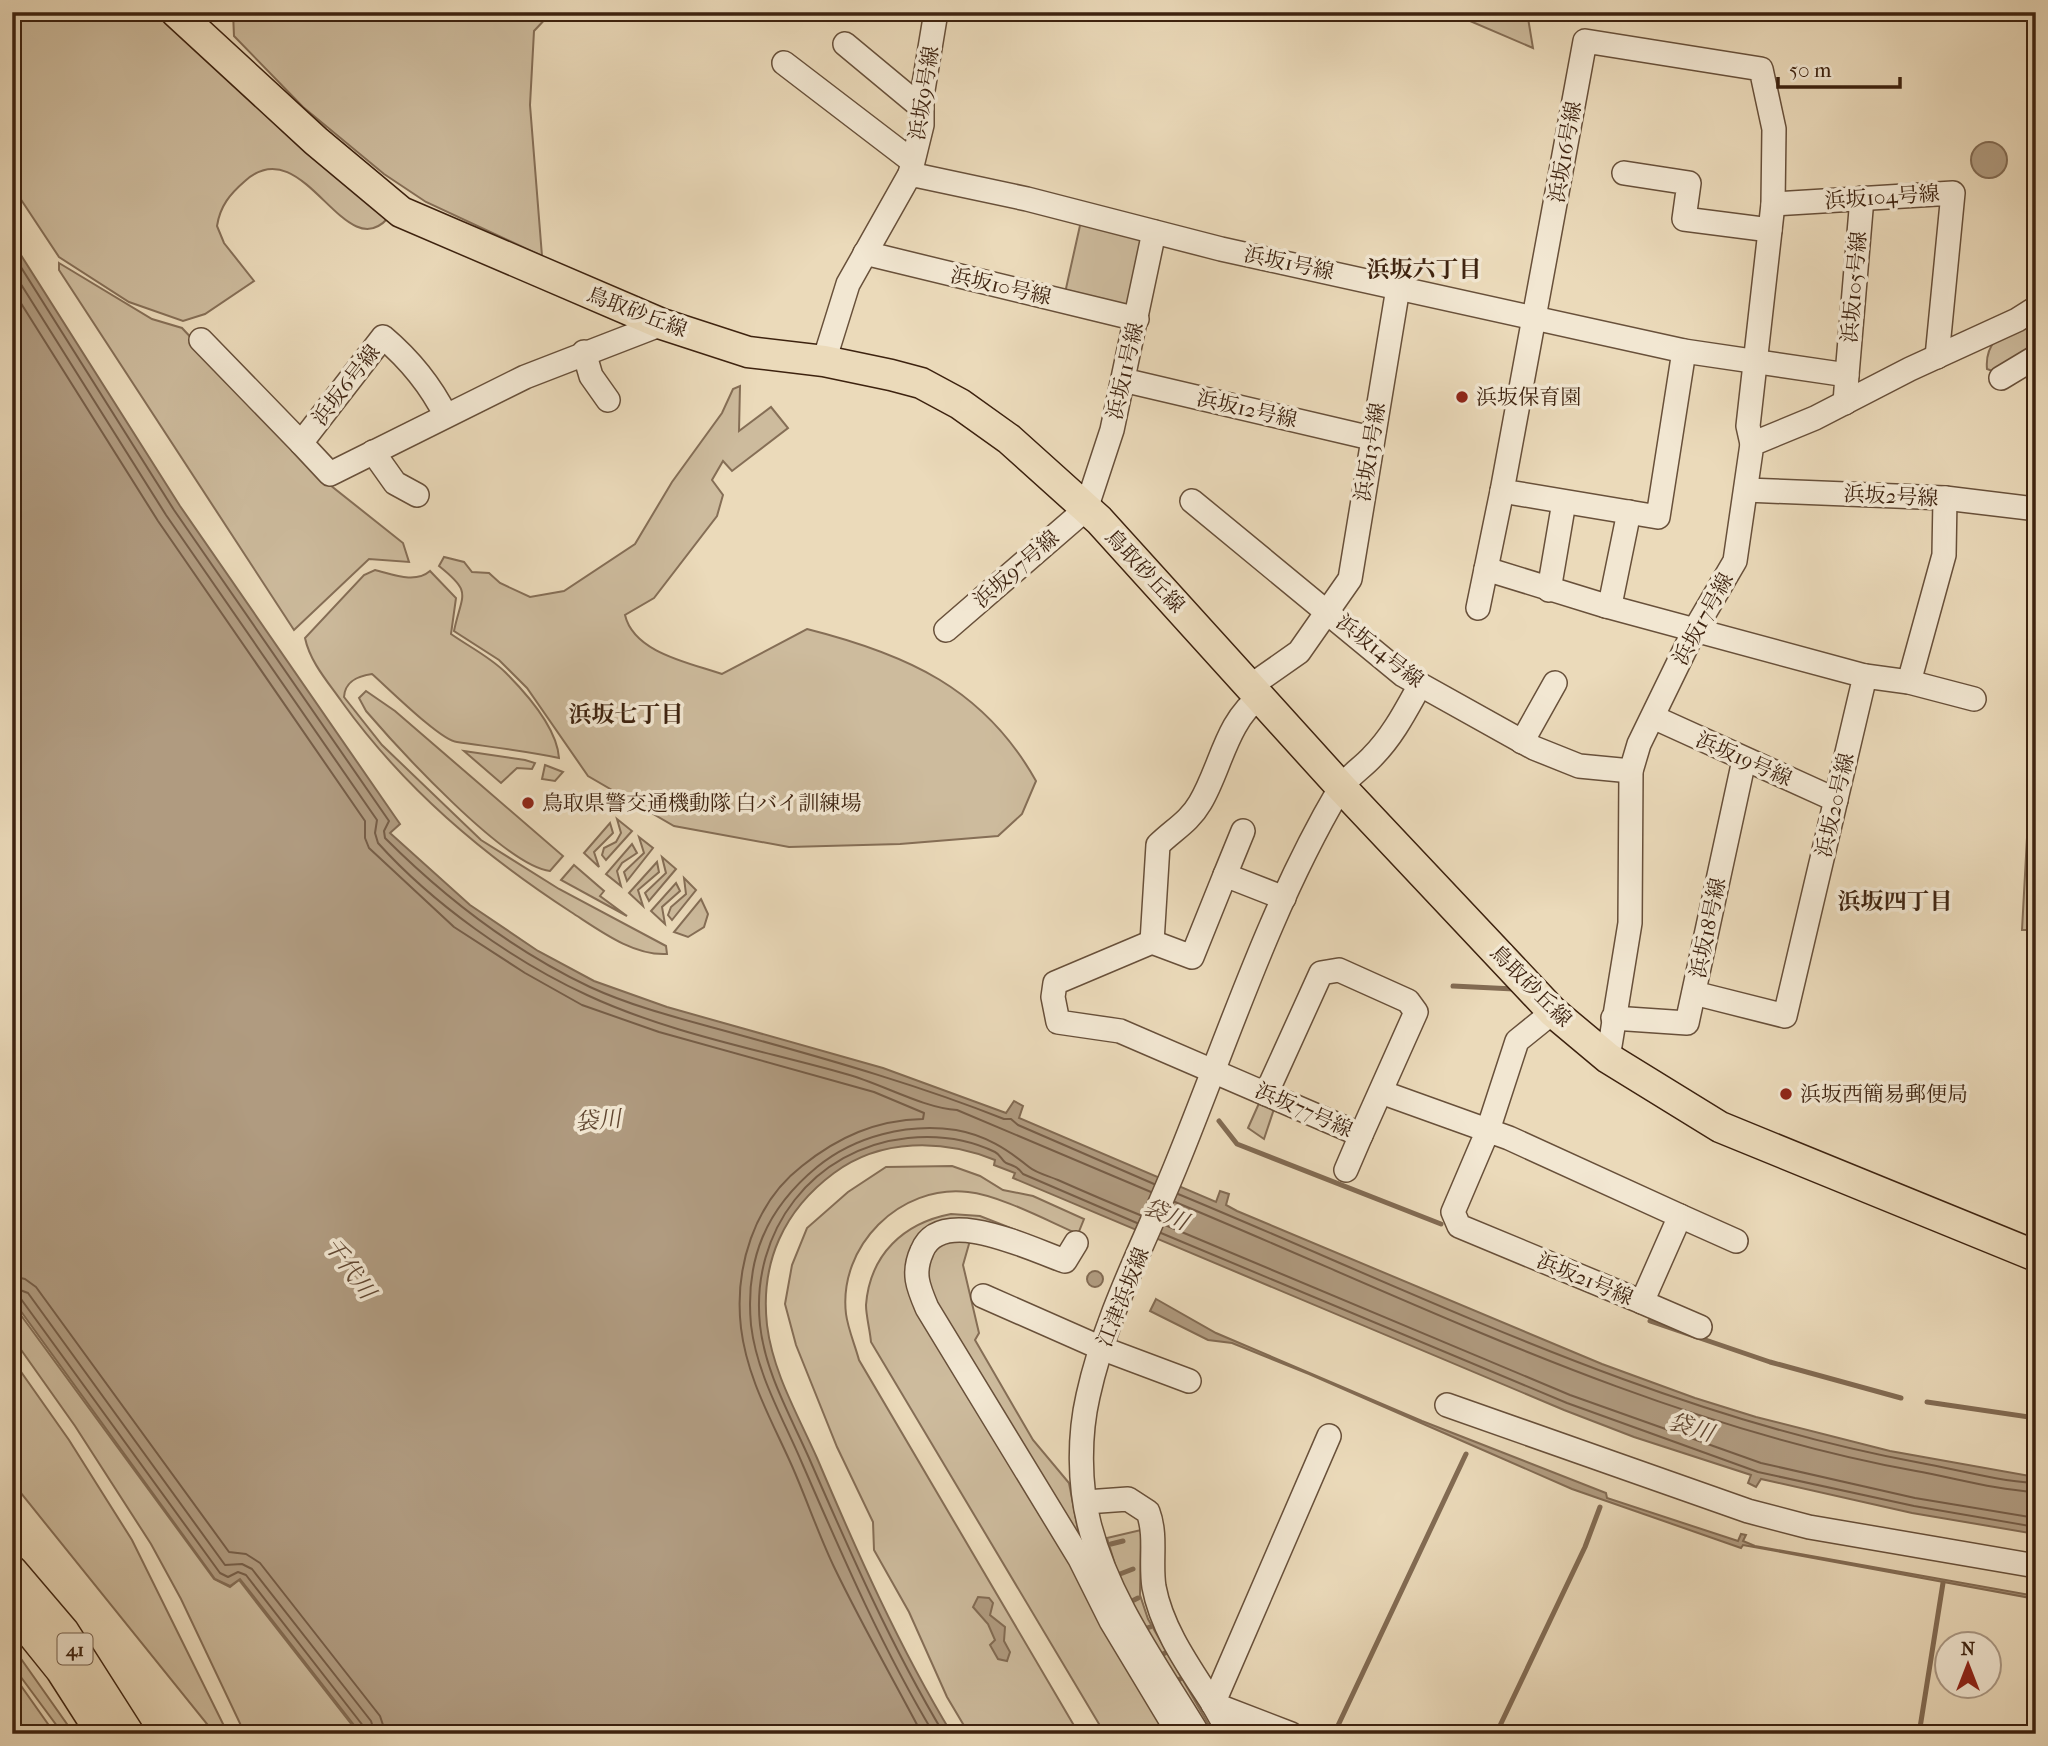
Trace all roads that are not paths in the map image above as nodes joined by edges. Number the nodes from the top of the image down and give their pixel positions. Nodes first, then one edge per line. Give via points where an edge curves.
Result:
1 (176, 12) edge
2 (936, 12) edge
3 (845, 44) dead end
4 (784, 63) dead end
5 (922, 108) junction
6 (911, 167) junction
7 (1624, 173) dead end
8 (1861, 198) junction
9 (1773, 204) junction
10 (1770, 230) junction
11 (1154, 232) junction
12 (865, 253) junction
13 (1398, 288) junction
14 (2036, 308) edge
15 (1535, 316) junction
16 (1137, 318) junction
17 (662, 324) junction
18 (201, 340) dead end
19 (1684, 351) junction
20 (584, 352) junction
21 (1937, 357) junction
22 (2036, 357) edge
23 (824, 361) junction
24 (1756, 363) junction
25 (1847, 375) junction
26 (2001, 378) dead end
27 (1123, 380) junction
28 (608, 400) dead end
29 (1845, 403) junction
30 (446, 416) junction
31 (1371, 438) junction
32 (301, 443) junction
33 (1752, 444) junction
34 (373, 452) junction
35 (1746, 490) junction
36 (1502, 491) junction
37 (417, 495) dead end
38 (1945, 498) junction
39 (1192, 501) dead end
40 (1564, 502) junction
41 (1086, 509) junction
42 (2036, 509) edge
43 (1629, 512) junction
44 (1486, 569) junction
45 (1549, 590) junction
46 (1606, 606) junction
47 (1478, 608) dead end
48 (1329, 612) junction
49 (946, 630) dead end
50 (1694, 631) junction
51 (1865, 676) junction
52 (1909, 682) junction
53 (1555, 683) dead end
54 (1420, 685) junction
55 (1256, 691) junction
56 (1974, 699) dead end
57 (1653, 717) junction
58 (1522, 742) junction
59 (1744, 760) junction
60 (1631, 771) junction
61 (1341, 787) junction
62 (1836, 800) junction
63 (1243, 831) dead end
64 (1225, 875) junction
65 (1284, 898) junction
66 (1152, 942) junction
67 (1694, 993) junction
68 (1553, 1012) junction
69 (1613, 1018) junction
70 (1608, 1058) junction
71 (1212, 1069) junction
72 (1381, 1092) junction
73 (1266, 1094) junction
74 (1488, 1130) junction
75 (1362, 1135) junction
76 (1346, 1170) dead end
77 (1680, 1216) junction
78 (1737, 1241) dead end
79 (1076, 1243) dead end
80 (2036, 1256) edge
81 (983, 1296) dead end
82 (1642, 1302) junction
83 (1700, 1327) dead end
84 (1101, 1348) junction
85 (1189, 1381) dead end
86 (1447, 1405) dead end
87 (1329, 1436) dead end
88 (1086, 1503) junction
89 (2036, 1566) edge
90 (12, 1571) edge
91 (12, 1609) edge
92 (1213, 1704) junction
93 (102, 1734) edge
94 (129, 1734) edge
95 (1179, 1734) edge
96 (1198, 1734) edge
97 (1230, 1734) edge
98 (1291, 1734) edge

1 - 17 main road, 鳥取砂丘線 via 401,212
2 - 5 street, 浜坂9号線
3 - 5 street
4 - 6 street
5 - 6 street, 浜坂9号線
6 - 11 street, 浜坂1号線
6 - 12 street
7 - 10 street via 1689,183 1684,219
8 - 9 street, 浜坂104号線
8 - 21 street, 浜坂104号線 via 1953,193
8 - 25 street, 浜坂105号線
9 - 10 street, 浜坂16号線
9 - 15 street, 浜坂16号線 via 1774,128 1761,69 1585,41
10 - 24 street, 浜坂16号線
11 - 13 street, 浜坂1号線
11 - 16 street, 浜坂11号線
12 - 16 street, 浜坂10号線
12 - 23 street via 848,284
13 - 15 street, 浜坂1号線
13 - 31 street, 浜坂13号線
14 - 21 street
15 - 19 street, 浜坂1号線
15 - 36 street, 浜坂16号線
16 - 27 street, 浜坂11号線
17 - 20 street, 浜坂6号線
17 - 23 main road, 鳥取砂丘線 via 748,352
18 - 32 street
19 - 24 street, 浜坂1号線
19 - 43 street via 1658,517
20 - 28 street via 591,376
20 - 30 street, 浜坂6号線
21 - 29 street
22 - 26 street
23 - 41 main road, 鳥取砂丘線 via 921,383 960,404 1009,439
24 - 25 street, 浜坂1号線
24 - 33 street, 浜坂16号線 via 1748,426
25 - 29 street
27 - 31 street, 浜坂12号線
27 - 41 street, 浜坂11号線
29 - 33 street
30 - 32 street, 浜坂6号線 via 435,394 383,337
30 - 34 street, 浜坂6号線
31 - 48 street, 浜坂13号線 via 1350,579
32 - 34 street, 浜坂6号線 via 330,474
33 - 35 street, 浜坂17号線
34 - 37 street via 395,484
35 - 38 street, 浜坂2号線
35 - 50 street, 浜坂17号線 via 1735,561
36 - 40 street
36 - 44 street, 浜坂16号線
38 - 42 street, 浜坂2号線
38 - 52 street via 1944,555
39 - 48 street, 浜坂14号線
40 - 43 street
40 - 45 street
41 - 49 street, 浜坂97号線
41 - 55 main road, 鳥取砂丘線
43 - 46 street
44 - 45 street
44 - 47 street, 浜坂16号線
45 - 46 street
46 - 50 street
48 - 54 street, 浜坂14号線
48 - 55 street, 浜坂13号線 via 1299,652
50 - 51 street
50 - 57 street, 浜坂17号線
51 - 52 street
51 - 62 street, 浜坂20号線
52 - 56 street
53 - 58 street
54 - 58 street, 浜坂14号線
54 - 61 street, 江津浜坂線 via 1397,727
55 - 61 main road, 鳥取砂丘線
55 - 66 street, 浜坂13号線 via 1189,820 1158,845
57 - 59 street, 浜坂19号線
57 - 60 street, 浜坂17号線
58 - 60 street, 浜坂14号線 via 1579,766
59 - 62 street, 浜坂19号線
59 - 67 street, 浜坂18号線
60 - 69 street, 浜坂17号線 via 1630,923
61 - 65 street, 江津浜坂線
61 - 68 main road, 鳥取砂丘線
62 - 67 street, 浜坂20号線 via 1785,1016
63 - 64 street
64 - 65 street
64 - 66 street via 1192,957
65 - 71 street, 江津浜坂線
66 - 71 street, 浜坂77号線 via 1055,983 1058,1022 1120,1031
67 - 69 street, 浜坂18号線 via 1687,1023
68 - 70 main road, 鳥取砂丘線
68 - 74 street, 浜坂21号線 via 1517,1041
69 - 70 street, 浜坂17号線
70 - 80 main road, 鳥取砂丘線 via 1720,1127
71 - 73 street, 浜坂77号線
71 - 84 street, 江津浜坂線
72 - 73 street via 1416,1012 1408,1001 1339,970 1321,972
72 - 74 street
72 - 75 street
73 - 75 street, 浜坂77号線
74 - 77 street
74 - 82 street, 浜坂21号線 via 1453,1212 1459,1226
75 - 76 street, 浜坂77号線
77 - 78 street
77 - 82 street, 浜坂21号線
79 - 95 street via 1065,1261 956,1228 937,1233 925,1244 917,1262 916,1282 927,1308 1080,1559
81 - 84 street
82 - 83 street
84 - 85 street
84 - 88 street, 江津浜坂線 via 1087,1398 1083,1438
86 - 89 street via 1748,1511 1809,1527
87 - 92 street
88 - 92 street via 1128,1499 1148,1512 1160,1611
88 - 96 street, 江津浜坂線 via 1088,1523 1115,1598
90 - 94 main road, 41 via 64,1632
91 - 93 main road, 41 via 61,1670
92 - 97 street
92 - 98 street

